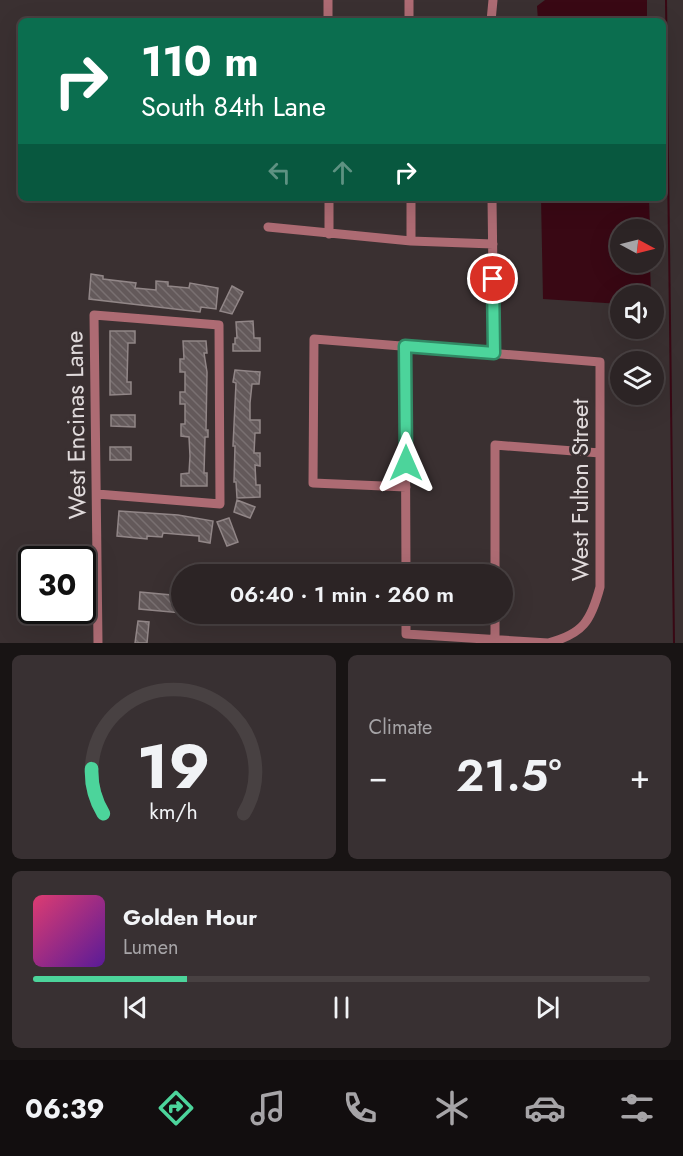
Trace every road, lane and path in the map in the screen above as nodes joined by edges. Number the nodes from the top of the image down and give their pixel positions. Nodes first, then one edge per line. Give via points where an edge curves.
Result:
1 (328, 0) edge
2 (409, 0) edge
3 (494, 0) edge
4 (328, 18) edge
5 (409, 18) edge
6 (492, 18) edge
7 (329, 201) edge
8 (411, 201) edge
9 (492, 201) edge
10 (268, 227) dead end
11 (329, 234) junction
12 (411, 241) junction
13 (493, 244) junction
14 (405, 346) junction
15 (494, 353) junction
16 (600, 453) junction
17 (406, 487) junction
18 (97, 494) junction
19 (406, 564) edge
20 (495, 564) edge
21 (406, 624) edge
22 (495, 624) edge
23 (495, 639) junction
24 (562, 641) edge
25 (98, 643) edge

1 - 4 street
2 - 5 street
3 - 6 street
7 - 11 street
8 - 12 street
9 - 13 street
10 - 11 street
11 - 12 street
12 - 13 street
13 - 15 street
14 - 15 street
14 - 17 street
14 - 17 street via 314,339 313,483
15 - 16 street, West Fulton Street via 600,362
16 - 20 street via 495,445
16 - 24 street, West Fulton Street via 600,587 595,608 582,627
17 - 19 street
18 - 18 street, West Encinas Lane via 94,315 219,325 220,504
18 - 25 street, West Encinas Lane
21 - 23 street via 406,634
22 - 23 street
23 - 24 street

